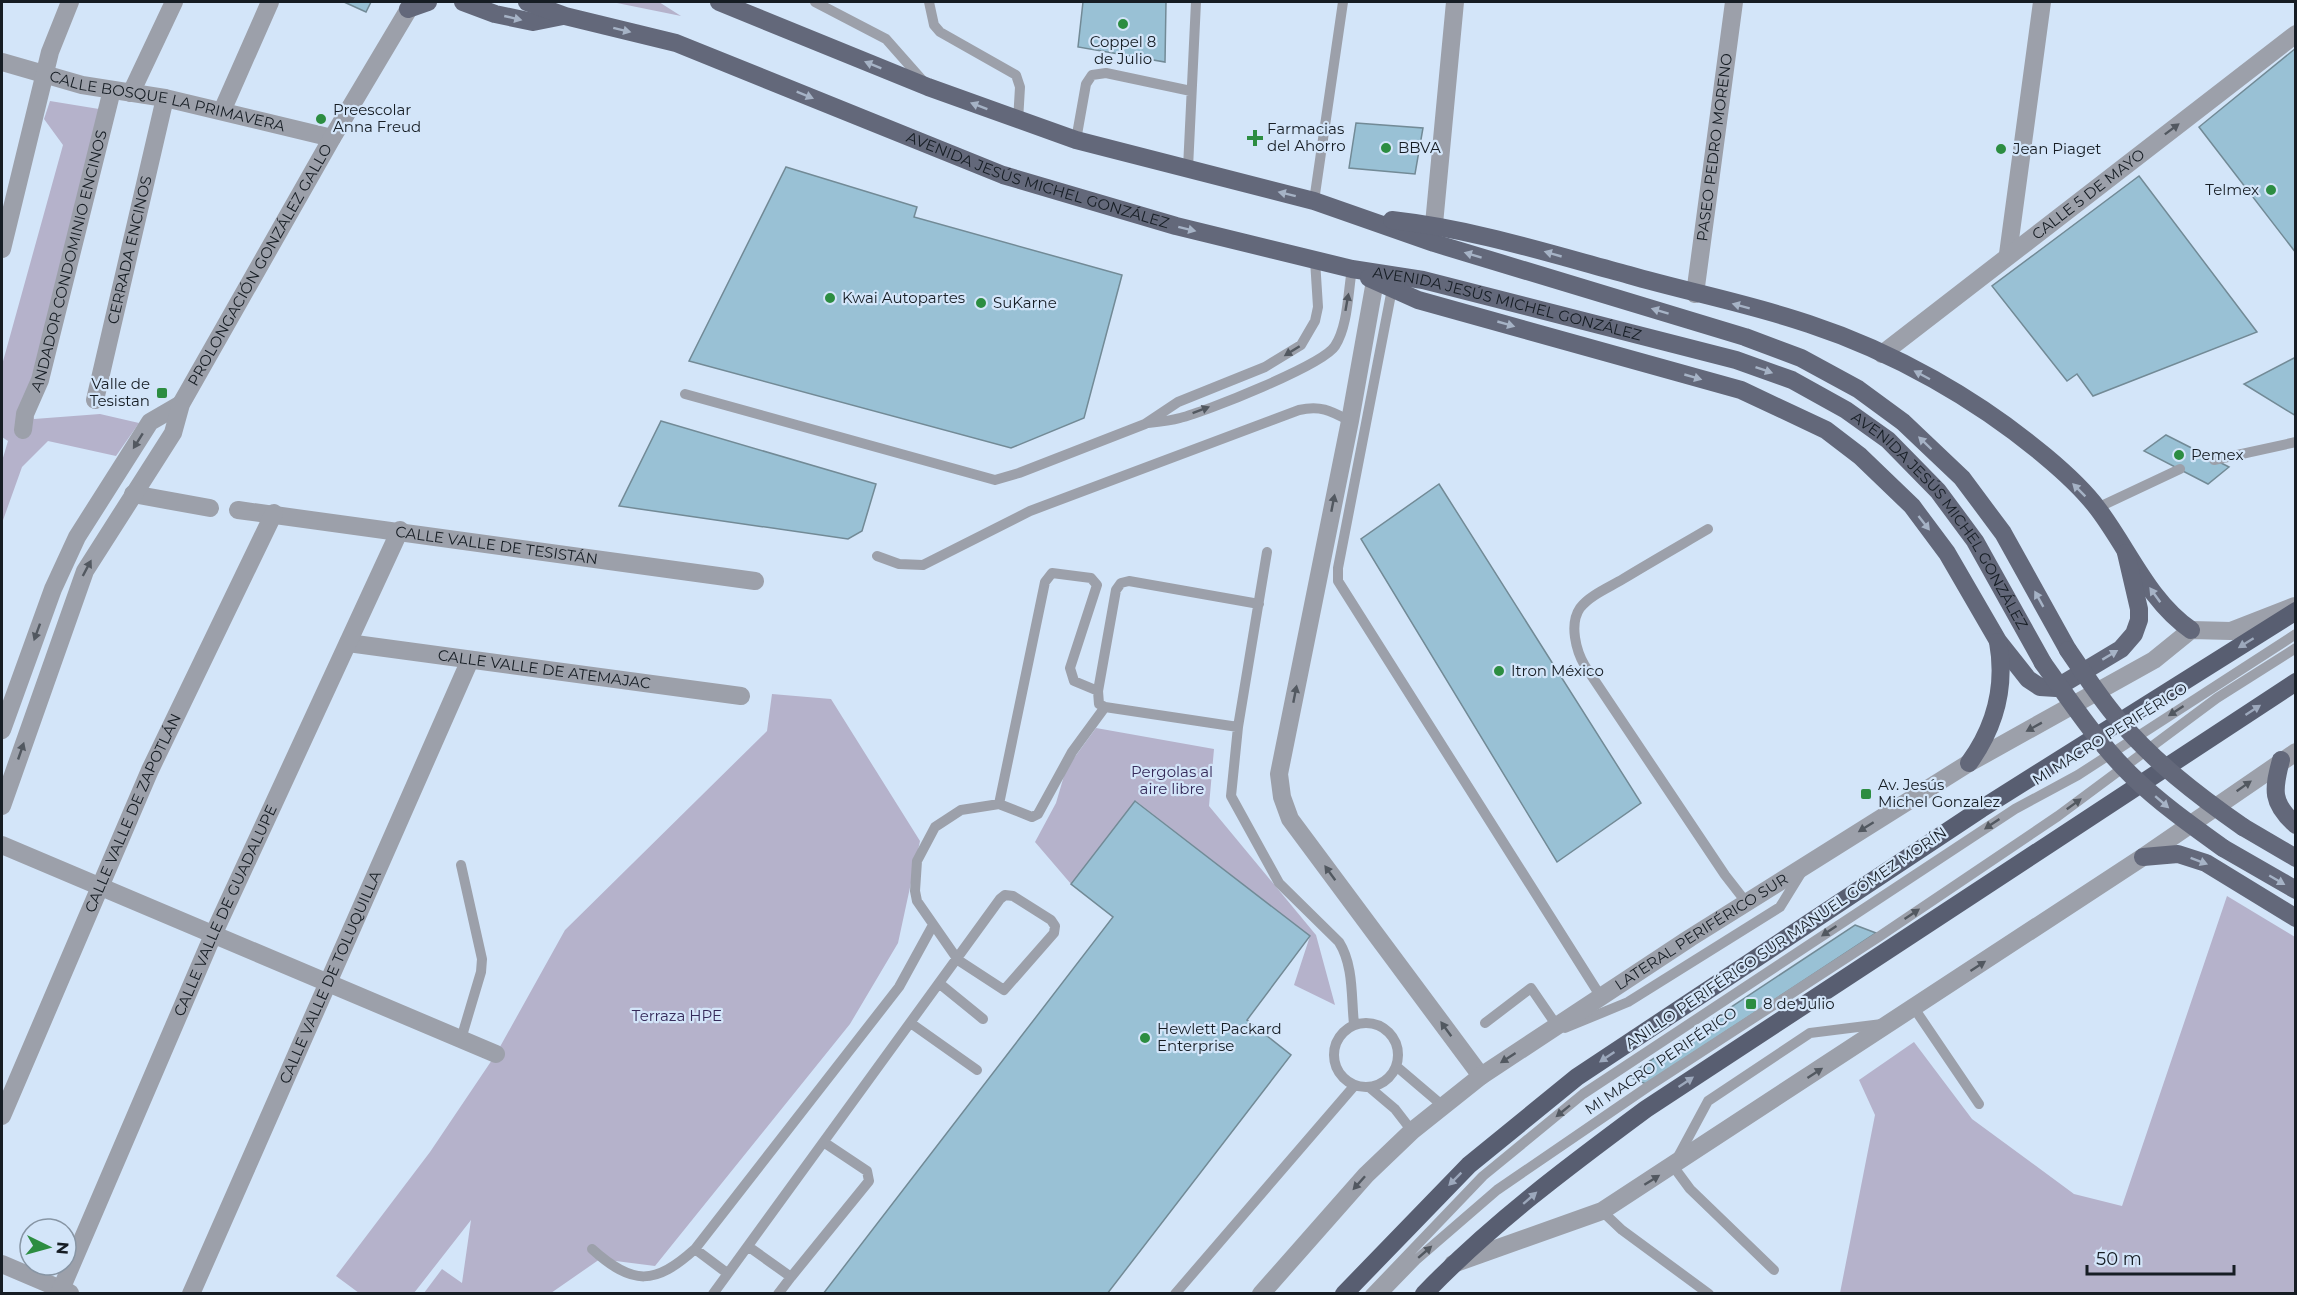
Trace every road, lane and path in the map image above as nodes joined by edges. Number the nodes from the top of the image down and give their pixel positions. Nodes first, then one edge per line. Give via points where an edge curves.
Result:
1 (70, 2) edge
2 (174, 2) edge
3 (270, 2) edge
4 (428, 2) edge
5 (463, 2) edge
6 (527, 2) edge
7 (719, 2) edge
8 (815, 2) edge
9 (929, 2) edge
10 (1196, 2) edge
11 (1343, 2) edge
12 (1455, 2) edge
13 (1734, 2) edge
14 (2042, 2) edge
15 (411, 5) edge
16 (565, 16) junction
17 (2295, 34) edge
18 (2, 62) edge
19 (45, 74) junction
20 (928, 87) junction
21 (112, 90) junction
22 (1191, 91) junction
23 (131, 93) junction
24 (165, 98) junction
25 (222, 111) junction
26 (1018, 121) junction
27 (332, 138) junction
28 (1076, 140) junction
29 (1188, 168) junction
30 (1314, 201) junction
31 (1364, 216) junction
32 (1434, 224) junction
33 (2, 249) edge
34 (2008, 254) junction
35 (1315, 260) junction
36 (1352, 269) junction
37 (1375, 281) junction
38 (1392, 289) junction
39 (1695, 294) junction
40 (1882, 354) junction
41 (685, 394) dead end
42 (95, 400) dead end
43 (181, 404) junction
44 (1350, 421) junction
45 (1145, 424) junction
46 (23, 430) dead end
47 (2295, 442) edge
48 (2214, 460) dead end
49 (2180, 469) dead end
50 (133, 494) junction
51 (210, 508) dead end
52 (2097, 508) junction
53 (238, 510) dead end
54 (274, 513) junction
55 (1708, 529) dead end
56 (400, 530) junction
57 (1267, 552) dead end
58 (2126, 553) junction
59 (877, 556) dead end
60 (755, 581) dead end
61 (1258, 604) junction
62 (2295, 606) edge
63 (2295, 611) edge
64 (2191, 630) junction
65 (2295, 634) edge
66 (1998, 640) junction
67 (348, 643) junction
68 (2295, 648) edge
69 (470, 660) junction
70 (2295, 682) edge
71 (1098, 692) junction
72 (741, 696) dead end
73 (1105, 707) junction
74 (1238, 727) junction
75 (2, 730) edge
76 (2288, 756) edge
77 (1969, 763) junction
78 (999, 804) junction
79 (2, 806) edge
80 (2295, 825) edge
81 (2, 845) edge
82 (2142, 857) junction
83 (2295, 858) edge
84 (461, 865) dead end
85 (1806, 865) junction
86 (101, 888) junction
87 (2295, 890) edge
88 (1746, 902) junction
89 (2295, 918) edge
90 (933, 925) junction
91 (213, 935) junction
92 (958, 960) junction
93 (328, 983) junction
94 (940, 984) junction
95 (1601, 997) junction
96 (1914, 1008) junction
97 (983, 1019) dead end
98 (1485, 1023) dead end
99 (1891, 1023) junction
100 (912, 1024) junction
101 (1354, 1024) junction
102 (1557, 1026) junction
103 (460, 1039) junction
104 (1538, 1039) junction
105 (496, 1054) dead end
106 (1396, 1066) junction
107 (977, 1070) dead end
108 (1481, 1077) junction
109 (1355, 1085) junction
110 (1369, 1087) junction
111 (1979, 1104) dead end
112 (1443, 1106) junction
113 (2, 1116) edge
114 (1412, 1131) junction
115 (825, 1143) junction
116 (1673, 1166) junction
117 (1602, 1211) junction
118 (749, 1246) junction
119 (592, 1249) dead end
120 (695, 1249) junction
121 (2, 1264) edge
122 (1451, 1265) junction
123 (1774, 1270) dead end
124 (727, 1273) junction
125 (791, 1277) junction
126 (64, 1292) edge
127 (191, 1293) edge
128 (712, 1293) edge
129 (778, 1293) edge
130 (1175, 1293) edge
131 (1261, 1293) edge
132 (1344, 1293) edge
133 (1370, 1293) edge
134 (1383, 1293) edge
135 (1424, 1293) edge
136 (1709, 1293) edge

1 - 19 street
2 - 23 street
3 - 25 street
4 - 15 main road
5 -> 16 main road via 532,22
6 - 16 main road, AVENIDA JESÚS MICHEL GONZÁLEZ
20 -> 7 main road, AVENIDA JESÚS MICHEL GONZÁLEZ
8 - 20 lane via 886,39
9 - 26 lane via 934,25 940,32 1016,75 1020,87
10 - 22 lane
11 - 30 lane
12 - 32 street
13 - 39 street, PASEO PEDRO MORENO
14 - 34 street
15 - 27 street, PROLONGACIÓN GONZÁLEZ GALLO
16 -> 35 main road, AVENIDA JESÚS MICHEL GONZÁLEZ via 676,43 1003,175 1176,226
34 -> 17 street, CALLE 5 DE MAYO
18 - 19 street, CALLE BOSQUE LA PRIMAVERA
19 - 21 street, CALLE BOSQUE LA PRIMAVERA
19 - 33 street
26 -> 20 main road, AVENIDA JESÚS MICHEL GONZÁLEZ
21 - 23 street, CALLE BOSQUE LA PRIMAVERA
21 - 46 street, ANDADOR CONDOMINIO ENCINOS via 40,380
22 - 28 lane via 1106,73 1092,75 1086,84
22 - 29 lane
23 - 24 street, CALLE BOSQUE LA PRIMAVERA
24 - 25 street, CALLE BOSQUE LA PRIMAVERA
24 - 42 street, CERRADA ENCINOS
25 - 27 street, CALLE BOSQUE LA PRIMAVERA
26 - 28 main road, AVENIDA JESÚS MICHEL GONZÁLEZ
27 - 43 street, PROLONGACIÓN GONZÁLEZ GALLO
28 - 29 main road, AVENIDA JESÚS MICHEL GONZÁLEZ
30 -> 29 main road, AVENIDA JESÚS MICHEL GONZÁLEZ
30 - 31 main road, AVENIDA JESÚS MICHEL GONZÁLEZ
31 - 32 main road
83 -> 31 main road, AVENIDA JESÚS MICHEL GONZÁLEZ, bridge via 2196,794 2117,718 2068,650 2002,533 1962,478 1903,422 1858,389 1801,357 1745,337 1434,243
39 -> 32 main road
34 - 40 street, CALLE 5 DE MAYO
35 - 36 main road, AVENIDA JESÚS MICHEL GONZÁLEZ
35 -> 45 lane via 1317,314 1301,345 1265,367 1178,402
36 - 37 main road
45 -> 36 lane via 1180,418 1265,385 1326,355 1335,346 1341,330
36 -> 87 main road, AVENIDA JESÚS MICHEL GONZÁLEZ, bridge via 1423,280 1736,360 1792,380 1846,410 1888,440 1938,492 1975,541 2043,663 2088,726 2131,775 2223,848
37 - 38 main road
37 - 44 street
38 -> 66 main road via 1418,300 1741,390 1826,430 1860,456 1911,506 1947,553
38 - 95 lane via 1338,581
40 -> 39 main road via 1808,323
52 -> 40 main road via 2047,457 1995,417
41 - 45 lane via 995,480
43 - 50 street, PROLONGACIÓN GONZÁLEZ GALLO via 173,433
43 -> 75 street via 150,422 77,537 53,589
44 - 59 lane via 1327,408 1299,410 1030,511 923,565 899,564
108 -> 44 street via 1290,819 1281,797 1279,774
47 - 48 lane
49 - 52 lane
50 - 51 street
79 -> 50 street, PROLONGACIÓN GONZÁLEZ GALLO via 85,571
52 - 58 main road
53 - 54 street, CALLE VALLE DE TESISTÁN
54 - 56 street, CALLE VALLE DE TESISTÁN
54 - 86 street, CALLE VALLE DE ZAPOTLÁN via 150,770
55 - 88 lane via 1601,592 1581,608 1575,621 1576,641 1585,666
56 - 60 street, CALLE VALLE DE TESISTÁN
56 - 67 street, CALLE VALLE DE GUADALUPE
57 - 61 lane
64 -> 58 main road via 2174,619 2156,598
66 -> 58 main road via 2028,679 2040,687 2055,688 2121,649 2134,634 2139,620
61 - 71 lane via 1129,581 1121,583 1116,590
61 - 74 lane
62 - 64 street via 2232,631
63 -> 132 highway, ANILLO PERIFÉRICO SUR MANUEL GÓMEZ MORÍN via 1981,809 1577,1077 1469,1165
64 -> 77 street, LATERAL PERIFÉRICO SUR via 2154,660
65 -> 133 lane, MI MACRO PERIFÉRICO via 2078,775 2015,808 1583,1094 1483,1176
66 - 77 main road via 2002,662 1994,716 1984,742
67 - 69 street, CALLE VALLE DE ATEMAJAC
67 - 91 street, CALLE VALLE DE GUADALUPE
134 -> 68 lane, MI MACRO PERIFÉRICO via 1497,1190 1881,936 2048,822 2217,698
69 - 72 street, CALLE VALLE DE ATEMAJAC
69 - 93 street, CALLE VALLE DE TOLUQUILLA
122 -> 70 highway via 1556,1176 1646,1109
71 - 73 lane via 1099,704
71 - 78 lane via 1074,681 1070,668 1097,585 1091,578 1052,573 1045,582
73 - 74 lane
73 - 78 lane via 1072,752 1038,814 1032,817
74 - 101 lane via 1231,782 1233,802 1279,883 1345,951
76 - 80 main road via 2273,788 2281,813
82 -> 76 street
77 -> 85 street, LATERAL PERIFÉRICO SUR
78 - 90 lane via 961,810 947,817 935,826 925,843 917,861 915,891
81 - 86 street
82 -> 89 main road via 2178,854 2206,863
96 -> 82 street
84 - 103 lane via 482,959
85 - 88 street, LATERAL PERIFÉRICO SUR
85 - 104 lane via 1780,907 1628,1002
86 - 91 street
86 - 113 street, CALLE VALLE DE ZAPOTLÁN
88 - 95 street, LATERAL PERIFÉRICO SUR
90 - 92 lane
90 - 120 lane via 899,987
91 - 93 street
91 - 126 street, CALLE VALLE DE GUADALUPE
92 - 92 lane via 1005,895 1013,896 1055,926 1054,933 1006,990
92 - 94 lane
93 - 103 street
93 - 127 street, CALLE VALLE DE TOLUQUILLA
94 - 97 lane
94 - 100 lane
95 - 102 street, LATERAL PERIFÉRICO SUR
96 - 99 street
96 - 111 lane
98 - 102 lane via 1531,988
116 -> 99 street
99 - 116 lane via 1810,1033 1708,1101
100 - 107 lane
100 - 115 lane
101 - 106 lane via 1368,1022 1391,1033 1398,1050
101 - 109 lane via 1341,1034 1334,1055 1338,1070
102 - 104 street, LATERAL PERIFÉRICO SUR
103 - 105 street
104 -> 108 street, LATERAL PERIFÉRICO SUR
106 - 110 lane via 1387,1080
106 - 112 lane
108 - 112 street, LATERAL PERIFÉRICO SUR
109 - 110 lane
109 - 130 lane
110 - 114 lane via 1395,1108
112 - 114 street, LATERAL PERIFÉRICO SUR
114 -> 131 street, LATERAL PERIFÉRICO SUR via 1366,1175
115 - 118 lane
115 - 125 lane via 867,1172 869,1181
117 -> 116 street
116 - 123 lane via 1690,1189
117 - 122 street
117 - 136 lane
118 - 124 lane
118 - 125 lane
119 - 120 lane via 611,1266 636,1276 657,1276 673,1269
120 - 124 lane
121 - 126 street
122 - 135 highway
124 - 128 lane
125 - 129 lane

